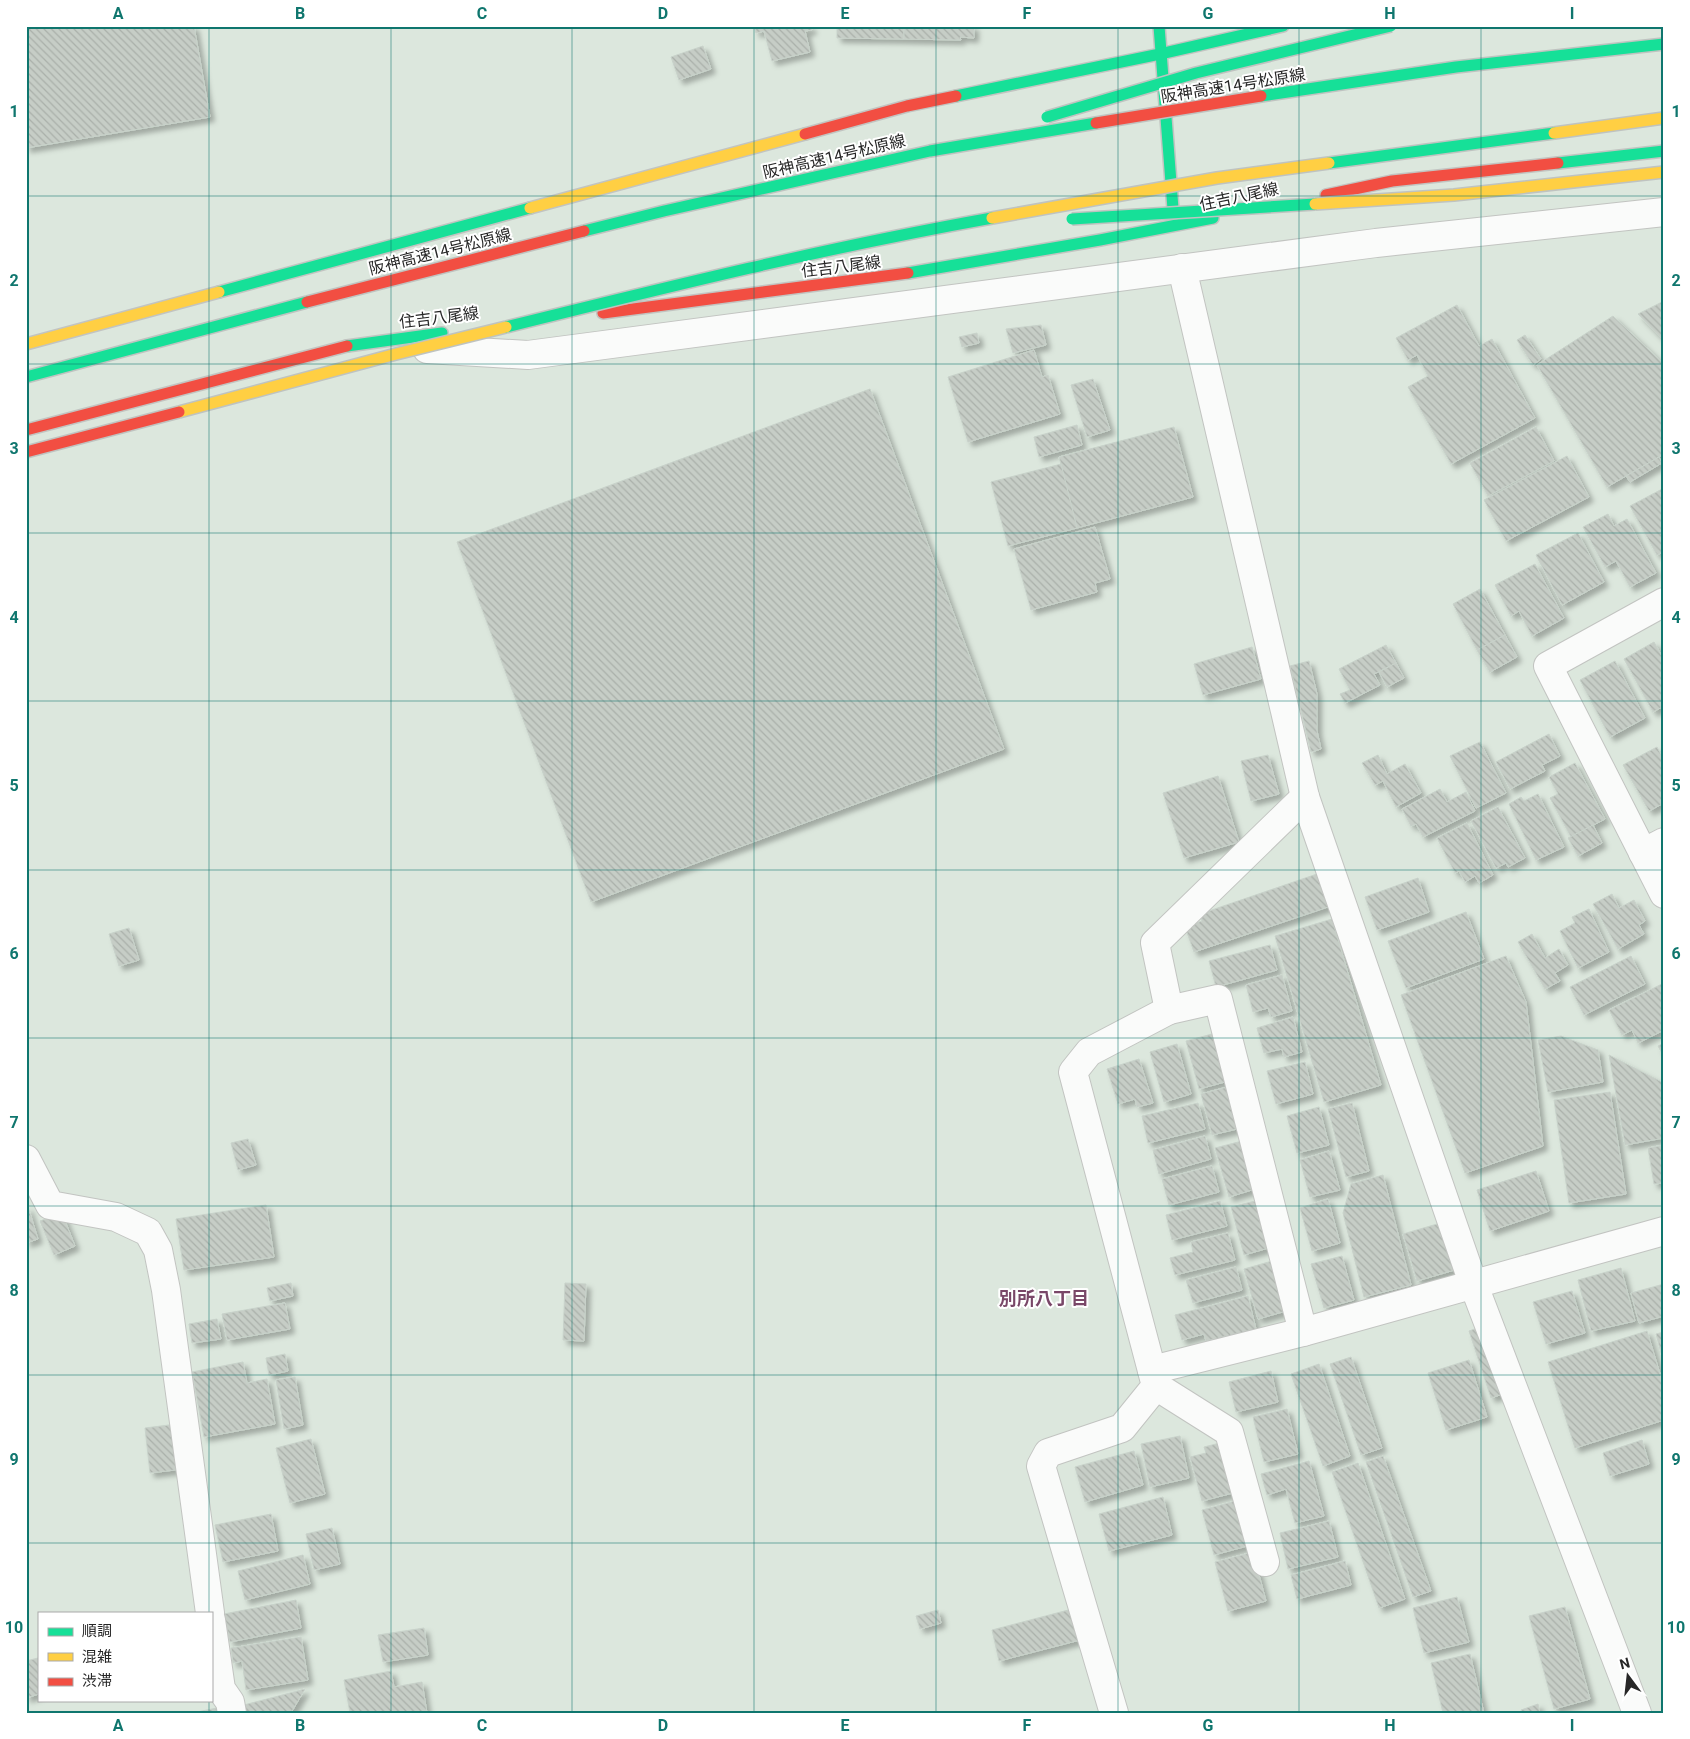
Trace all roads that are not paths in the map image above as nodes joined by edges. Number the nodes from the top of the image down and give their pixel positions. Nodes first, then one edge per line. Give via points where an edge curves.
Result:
1 (1159, 26) edge
2 (1283, 26) edge
3 (1391, 26) edge
4 (1664, 44) edge
5 (1160, 54) junction
6 (1664, 118) edge
7 (930, 151) junction
8 (1664, 151) edge
9 (1664, 172) edge
10 (1664, 212) edge
11 (1061, 220) dead end
12 (1041, 221) dead end
13 (1175, 226) junction
14 (943, 227) junction
15 (1182, 268) junction
16 (26, 344) edge
17 (351, 344) junction
18 (26, 377) edge
19 (26, 430) edge
20 (26, 452) edge
21 (1664, 602) edge
22 (1305, 797) junction
23 (1653, 847) edge
24 (1664, 894) edge
25 (1169, 1010) junction
26 (26, 1159) edge
27 (1664, 1231) edge
28 (1473, 1283) junction
29 (1303, 1332) junction
30 (1154, 1378) junction
31 (1266, 1562) dead end
32 (210, 1612) edge
33 (212, 1627) edge
34 (232, 1713) edge
35 (1114, 1713) edge
36 (1637, 1713) edge

1 - 5 main road
2 - 5 main road
3 - 7 main road, bridge via 1196,73
4 - 7 main road, 阪神高速14号松原線, bridge via 1446,68
5 - 13 main road
5 - 16 main road via 906,106
6 - 14 main road, bridge via 1217,178
7 - 18 main road, 阪神高速14号松原線, bridge via 664,211
8 - 13 main road, 住吉八尾線 via 1392,181
9 - 11 main road, bridge via 1454,195
10 - 15 street
12 - 14 main road, bridge
13 - 17 main road, 住吉八尾線 via 886,277
14 - 20 main road, bridge via 680,284 414,349
15 - 17 street via 528,355
15 - 22 street
17 - 19 main road, 住吉八尾線
21 - 23 street via 1548,666
22 - 25 street via 1155,943
22 - 28 street
23 - 24 street
25 - 29 street via 1218,999
25 - 30 street via 1089,1052 1073,1072
26 - 32 street via 50,1205 116,1217 148,1232 158,1250
27 - 28 street
28 - 29 street
28 - 36 street
29 - 30 street
30 - 31 street via 1229,1432
30 - 35 street via 1122,1428 1048,1453 1041,1466
33 - 34 street via 221,1689 230,1702

